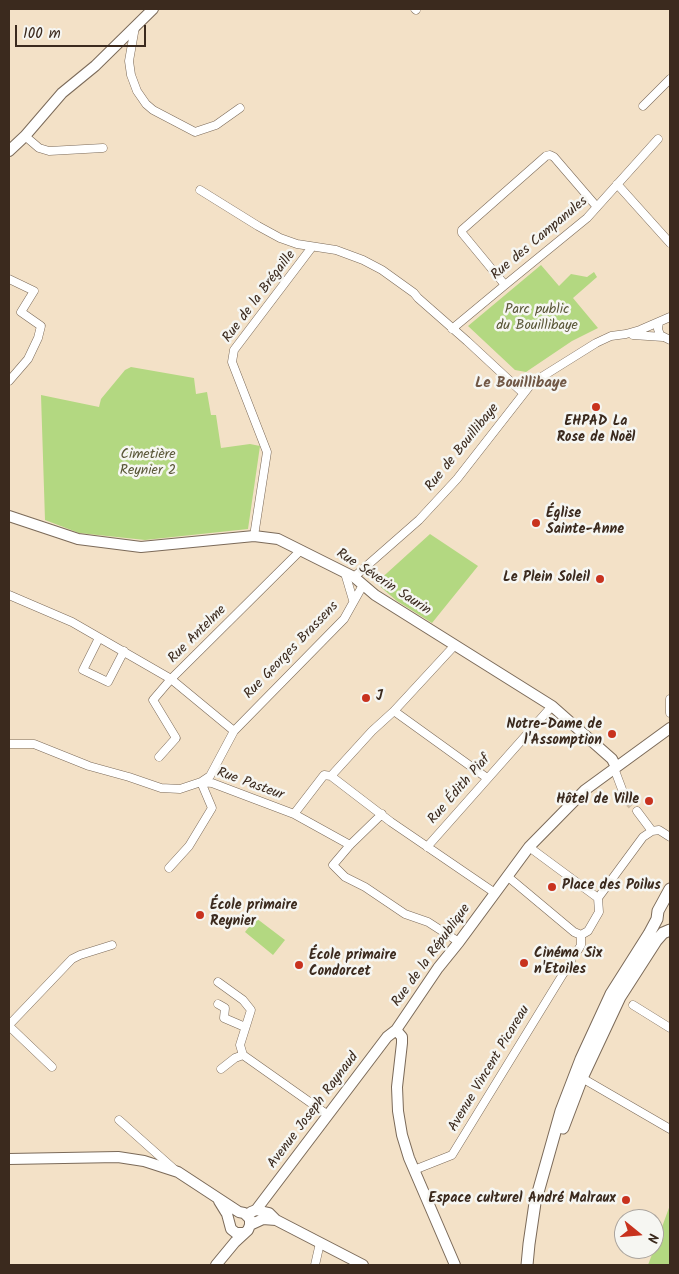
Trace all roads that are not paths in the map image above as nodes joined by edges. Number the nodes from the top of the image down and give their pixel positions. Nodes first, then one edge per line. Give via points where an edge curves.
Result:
1 (153, 9) edge
2 (135, 27) junction
3 (670, 79) edge
4 (642, 106) dead end
5 (240, 108) dead end
6 (25, 136) junction
7 (658, 139) dead end
8 (103, 148) dead end
9 (9, 151) edge
10 (617, 184) junction
11 (200, 190) dead end
12 (597, 208) junction
13 (670, 243) edge
14 (312, 246) junction
15 (9, 280) edge
16 (505, 285) junction
17 (670, 317) edge
18 (659, 322) junction
19 (452, 329) junction
20 (626, 334) junction
21 (666, 339) edge
22 (9, 381) edge
23 (523, 393) junction
24 (9, 516) edge
25 (254, 536) junction
26 (301, 550) junction
27 (350, 575) junction
28 (363, 585) junction
29 (9, 595) edge
30 (353, 600) junction
31 (99, 638) junction
32 (455, 645) junction
33 (124, 651) junction
34 (171, 680) junction
35 (670, 699) edge
36 (552, 706) junction
37 (394, 711) junction
38 (670, 713) edge
39 (670, 728) edge
40 (234, 731) junction
41 (9, 744) edge
42 (159, 757) dead end
43 (615, 767) junction
44 (330, 776) junction
45 (487, 778) junction
46 (201, 782) junction
47 (626, 800) tunnel mouth
48 (637, 812) tunnel mouth
49 (294, 814) junction
50 (382, 814) junction
51 (652, 831) junction
52 (670, 837) edge
53 (350, 845) junction
54 (529, 846) junction
55 (427, 847) junction
56 (169, 868) dead end
57 (508, 876) junction
58 (670, 889) edge
59 (495, 893) junction
60 (598, 898) junction
61 (657, 919) junction
62 (669, 930) edge
63 (581, 935) junction
64 (459, 942) junction
65 (112, 944) dead end
66 (579, 948) dead end
67 (571, 961) dead end
68 (218, 982) dead end
69 (218, 1004) dead end
70 (633, 1005) dead end
71 (9, 1025) edge
72 (244, 1026) junction
73 (670, 1028) edge
74 (396, 1030) junction
75 (243, 1054) junction
76 (52, 1067) dead end
77 (221, 1069) dead end
78 (582, 1078) junction
79 (328, 1115) junction
80 (120, 1120) dead end
81 (670, 1129) edge
82 (9, 1159) edge
83 (414, 1170) junction
84 (178, 1172) junction
85 (216, 1198) junction
86 (247, 1219) junction
87 (276, 1220) junction
88 (230, 1226) junction
89 (320, 1244) junction
90 (218, 1262) edge
91 (315, 1265) edge
92 (363, 1265) edge
93 (456, 1265) edge
94 (527, 1265) edge
95 (533, 1265) edge

1 - 2 street
2 - 5 street via 129,61 131,75 137,91 153,110 195,132 216,125
2 - 6 street via 62,93
3 - 4 street
6 - 8 street via 39,148 49,150
6 - 9 street
7 - 10 street, Rue des Campanules
10 - 12 street, Rue des Campanules
10 - 13 street
11 - 14 street via 270,233 297,244
12 - 16 street, Rue des Campanules
12 - 16 street via 554,157 546,156 462,230
14 - 19 street via 336,250 382,270 414,293
14 - 25 street, Rue de la Brégaille via 234,350 232,362 267,452
15 - 22 street via 34,291 21,312 41,326 28,359
16 - 19 street, Rue des Campanules
17 - 18 street, Rue de Bouillibaye
18 - 20 street, Rue de Bouillibaye
18 - 21 street via 658,329
19 - 23 street
20 - 21 street, Rue de Bouillibaye
20 - 23 street, Rue de Bouillibaye via 596,343 532,383
23 - 27 street, Rue de Bouillibaye via 457,479 419,520
24 - 25 street, Rue Séverin Saurin via 78,539 141,547
25 - 26 street, Rue Séverin Saurin via 278,539
26 - 27 street, Rue Séverin Saurin
26 - 34 street, Rue Antelme
27 - 28 street, Rue Séverin Saurin
27 - 30 street
28 - 30 street, Rue Georges Brassens
28 - 32 street, Rue Séverin Saurin
29 - 31 street via 72,622
30 - 40 street, Rue Georges Brassens via 344,619
31 - 33 street
31 - 33 street via 83,670 108,682
32 - 36 street, Rue Séverin Saurin
32 - 37 street
33 - 34 street
34 - 40 street, Rue Antelme
34 - 42 street via 154,700 176,738
35 - 38 street
36 - 43 street, Rue Séverin Saurin via 612,759
36 - 45 street, Rue Édith Piaf
37 - 44 street
37 - 45 street
39 - 43 street, Rue de la République
40 - 46 street via 210,776
41 - 46 street, Rue Pasteur via 34,744 89,766 161,788 180,789
43 - 47 street
43 - 54 street, Rue de la République via 585,790
44 - 49 street, Rue Pasteur via 324,776
44 - 50 street
45 - 55 street, Rue Édith Piaf
46 - 49 street, Rue Pasteur via 212,783
46 - 56 street via 212,808 190,846
48 - 51 street
49 - 53 street
50 - 53 street
50 - 55 street
51 - 52 street via 659,830
51 - 60 street via 643,837
53 - 64 street via 332,865 345,877
54 - 57 street, Rue de la République
54 - 60 street
55 - 59 street
57 - 59 street, Rue de la République
57 - 63 street
58 - 61 main road
59 - 64 street, Rue de la République
60 - 63 street via 599,912 588,931
61 - 62 main road
61 - 94 main road via 611,994 561,1111 535,1203
62 - 78 main road via 654,944 620,997
63 - 66 street
64 - 74 street, Rue de la République
65 - 71 street via 72,959
67 - 83 street, Avenue Vincent Picareau via 452,1155
68 - 72 street via 251,1010
69 - 72 street via 225,1008 224,1018
70 - 73 street
71 - 76 street
72 - 75 street via 240,1046
74 - 79 street, Avenue Joseph Raynaud via 387,1037
74 - 83 street via 402,1037 398,1111
75 - 77 street
75 - 79 street
78 - 81 street
78 - 95 main road via 542,1203
79 - 86 street, Avenue Joseph Raynaud
80 - 84 street
82 - 84 street via 118,1157
83 - 93 street
84 - 85 street
85 - 86 street
85 - 88 street
86 - 87 street
86 - 87 street via 270,1213
86 - 88 street via 231,1216
86 - 88 street via 236,1233
86 - 90 street, Avenue Joseph Raynaud
87 - 89 street
88 - 90 street, Avenue Joseph Raynaud
89 - 91 street
89 - 92 street

